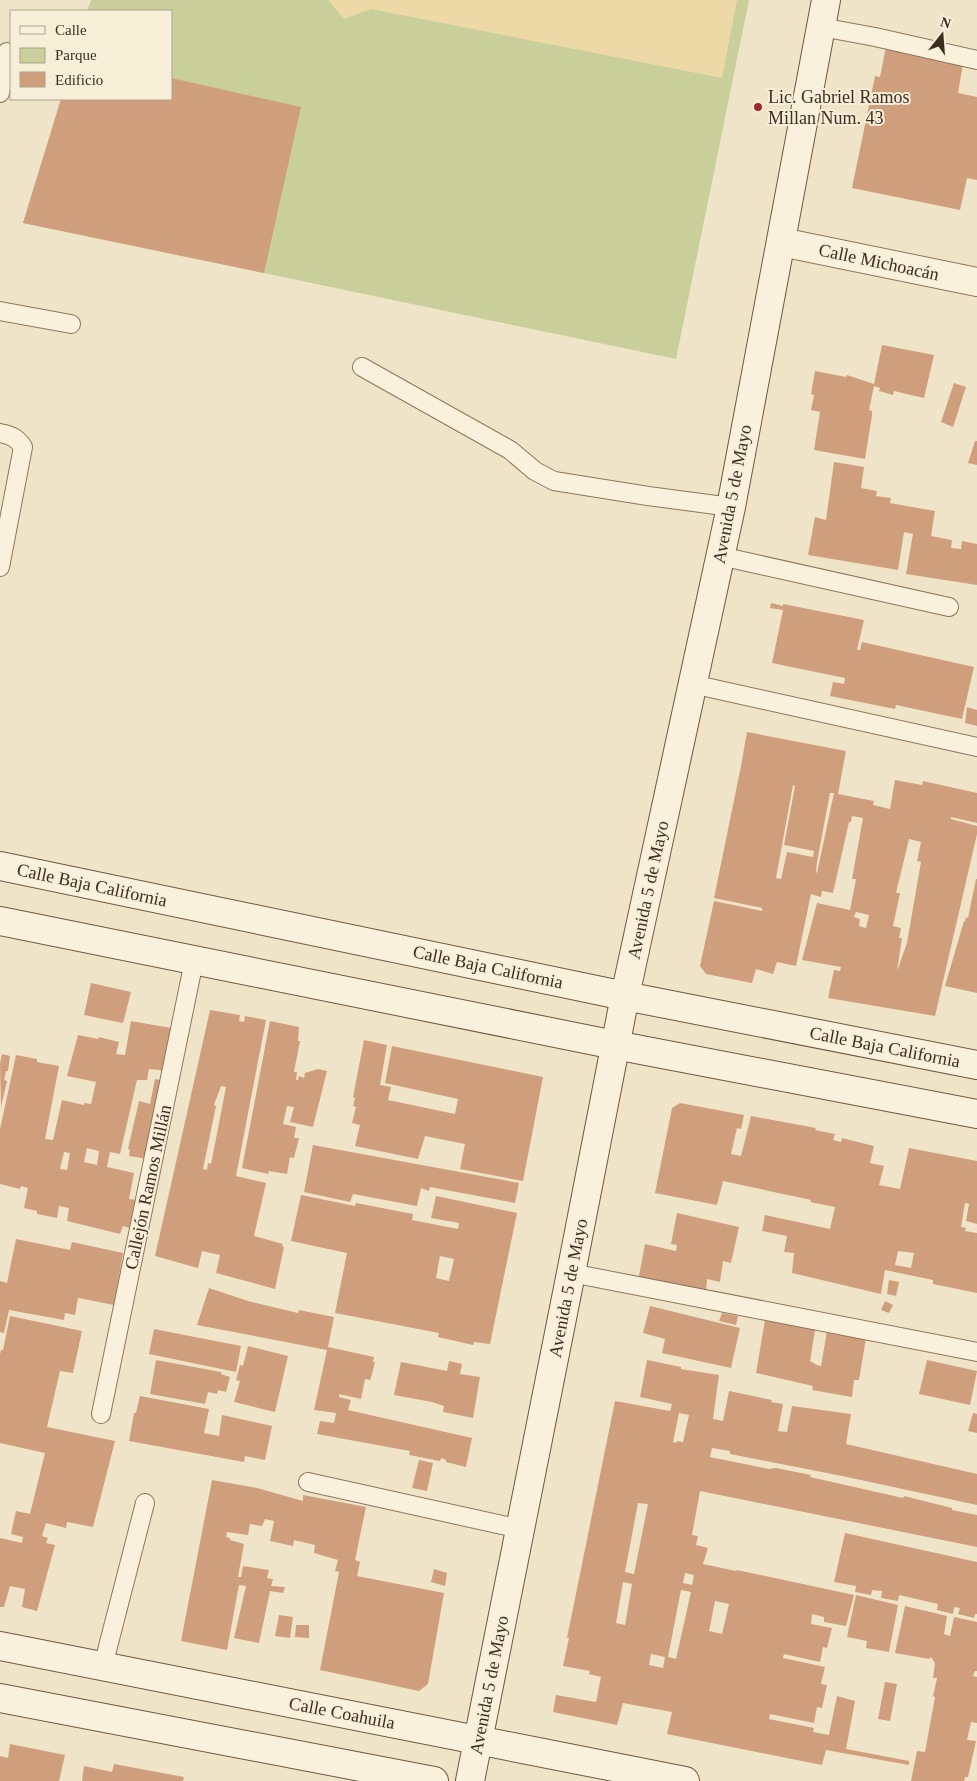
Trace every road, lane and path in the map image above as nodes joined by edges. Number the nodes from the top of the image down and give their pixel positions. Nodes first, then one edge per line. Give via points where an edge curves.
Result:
1 (826, 0) edge
2 (821, 27) junction
3 (7, 52) dead end
4 (977, 60) edge
5 (0, 93) edge
6 (781, 242) junction
7 (977, 282) edge
8 (0, 311) edge
9 (71, 324) dead end
10 (362, 367) dead end
11 (0, 433) edge
12 (731, 507) junction
13 (720, 556) junction
14 (0, 567) edge
15 (949, 606) dead end
16 (692, 684) junction
17 (977, 747) edge
18 (0, 866) edge
19 (0, 921) edge
20 (194, 961) junction
21 (625, 996) junction
22 (615, 1046) junction
23 (977, 1065) edge
24 (977, 1114) edge
25 (571, 1274) junction
26 (977, 1352) edge
27 (101, 1414) dead end
28 (308, 1482) dead end
29 (145, 1503) dead end
30 (520, 1529) junction
31 (0, 1646) edge
32 (104, 1666) junction
33 (0, 1698) edge
34 (477, 1740) junction
35 (434, 1781) edge
36 (470, 1781) edge
37 (684, 1781) edge

1 - 2 street, Avenida 5 de Mayo
2 - 4 lane
2 - 6 street, Avenida 5 de Mayo
3 - 5 lane
6 - 7 street, Calle Michoacán
6 - 12 street, Avenida 5 de Mayo
8 - 9 lane
10 - 12 lane via 510,450 554,482
11 - 14 lane via 18,439 23,447
12 - 13 street, Avenida 5 de Mayo
13 - 15 lane
13 - 16 street, Avenida 5 de Mayo
16 - 17 lane
16 - 21 street, Avenida 5 de Mayo
18 - 21 street, Calle Baja California
19 - 20 street
20 - 22 street
20 - 27 lane, Callejón Ramos Millán
21 - 22 street, Avenida 5 de Mayo
21 - 23 street, Calle Baja California
22 - 24 street
22 - 25 street, Avenida 5 de Mayo
25 - 26 lane
25 - 30 street, Avenida 5 de Mayo
28 - 30 lane
29 - 32 lane
30 - 34 street, Avenida 5 de Mayo
31 - 32 street, Calle Coahuila
32 - 34 street, Calle Coahuila
33 - 35 street
34 - 36 street, Avenida 5 de Mayo
34 - 37 street, Calle Coahuila

